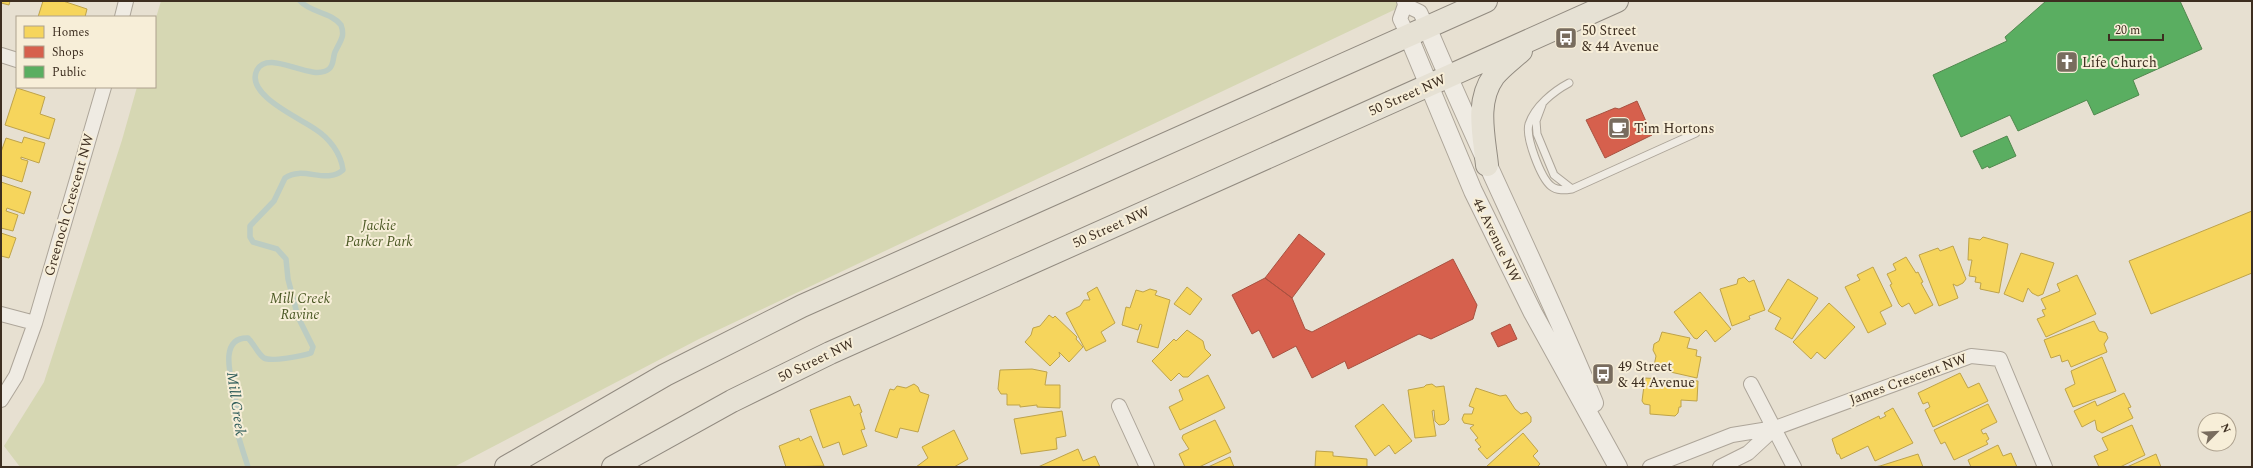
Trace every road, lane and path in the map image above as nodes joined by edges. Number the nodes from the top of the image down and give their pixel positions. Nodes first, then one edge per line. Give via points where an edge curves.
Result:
1 (126, 1) edge
2 (1486, 1) edge
3 (1617, 1) edge
4 (1404, 3) edge
5 (122, 16) edge
6 (1417, 31) junction
7 (1538, 36) junction
8 (1, 55) edge
9 (16, 60) edge
10 (1438, 81) junction
11 (1569, 83) dead end
12 (104, 88) edge
13 (1542, 106) junction
14 (1696, 133) dead end
15 (1487, 165) junction
16 (1572, 189) junction
17 (1, 314) edge
18 (34, 323) junction
19 (1751, 384) dead end
20 (1, 400) edge
21 (1119, 406) dead end
22 (1775, 428) junction
23 (506, 467) edge
24 (613, 467) edge
25 (1147, 467) edge
26 (1619, 467) edge
27 (1650, 467) edge
28 (1720, 467) edge
29 (1794, 467) edge
30 (2045, 467) edge

1 - 5 street
2 - 6 main road
3 - 7 main road, 50 Street NW
4 - 6 street, 44 Avenue NW via 1400,19
4 - 6 street, 44 Avenue NW via 1420,12
6 - 10 street, 44 Avenue NW
6 - 23 main road via 802,306 665,375
7 - 10 main road, 50 Street NW
7 - 15 main road via 1494,76 1486,89 1481,115
8 - 9 street
10 - 15 street, 44 Avenue NW
10 - 24 main road, 50 Street NW via 830,353 732,401
10 - 26 street, 44 Avenue NW via 1473,191 1531,309
11 - 13 lane via 1556,90
12 - 18 street, Greenoch Crescent NW
13 - 16 lane via 1536,121 1537,134 1554,175
13 - 16 lane via 1535,112 1528,125 1532,148 1546,180 1552,187 1562,191
14 - 16 lane
15 - 26 street, 44 Avenue NW via 1573,352
17 - 18 street
18 - 20 street, Greenoch Crescent NW via 16,376
19 - 22 street
21 - 25 street
22 - 27 street, James Crescent NW via 1732,435
22 - 28 street, James Crescent NW via 1748,453
22 - 29 street
22 - 30 street, James Crescent NW via 1971,356 2000,359

